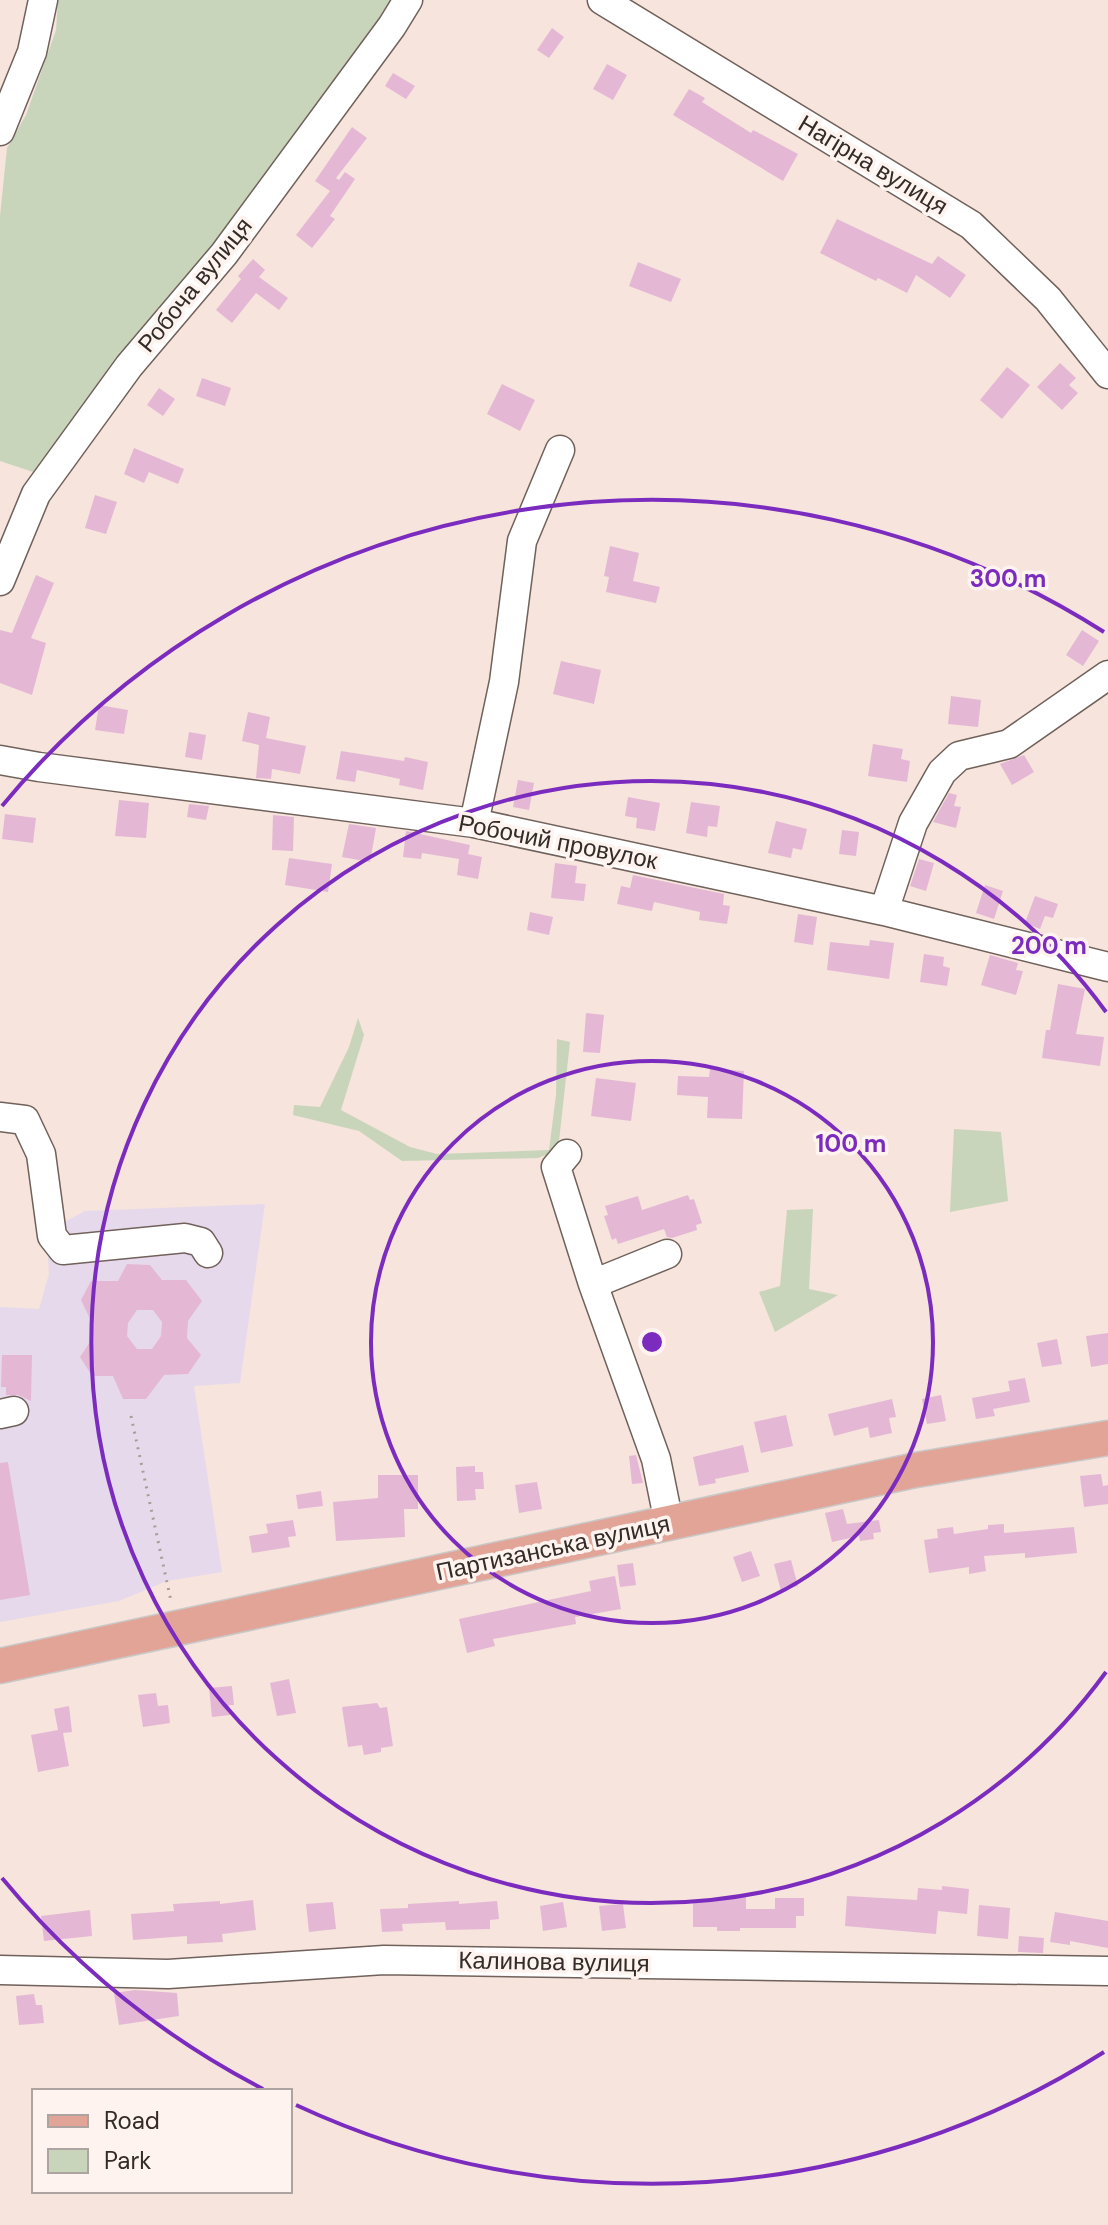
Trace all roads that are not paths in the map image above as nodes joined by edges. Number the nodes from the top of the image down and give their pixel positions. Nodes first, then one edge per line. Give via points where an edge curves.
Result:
1 (43, 0) edge
2 (408, 0) edge
3 (602, 0) edge
4 (0, 131) edge
5 (1108, 374) edge
6 (560, 450) dead end
7 (0, 581) edge
8 (1108, 675) edge
9 (0, 760) edge
10 (474, 823) junction
11 (884, 911) junction
12 (1108, 967) edge
13 (0, 1117) edge
14 (567, 1154) dead end
15 (208, 1253) dead end
16 (667, 1254) dead end
17 (593, 1284) junction
18 (1108, 1438) edge
19 (669, 1523) junction
20 (0, 1666) edge
21 (0, 1970) edge
22 (1108, 1971) edge

1 - 4 street via 32,52
2 - 7 street, Робоча вулиця via 224,254 129,366 36,494
3 - 5 street, Нагірна вулиця via 971,225 1048,299
6 - 10 street via 522,541 504,682
8 - 11 street via 1009,744 959,756 942,772 913,823
9 - 10 street, Робочий провулок
10 - 11 street, Робочий провулок
11 - 12 street, Робочий провулок
13 - 15 street via 25,1120 41,1154 52,1236 63,1250 185,1238 201,1242
14 - 17 street via 556,1167
16 - 17 street
17 - 19 street via 656,1459
18 - 19 main road, Партизанська вулиця via 916,1470
19 - 20 main road, Партизанська вулиця
21 - 22 street, Калинова вулиця via 168,1974 384,1960

